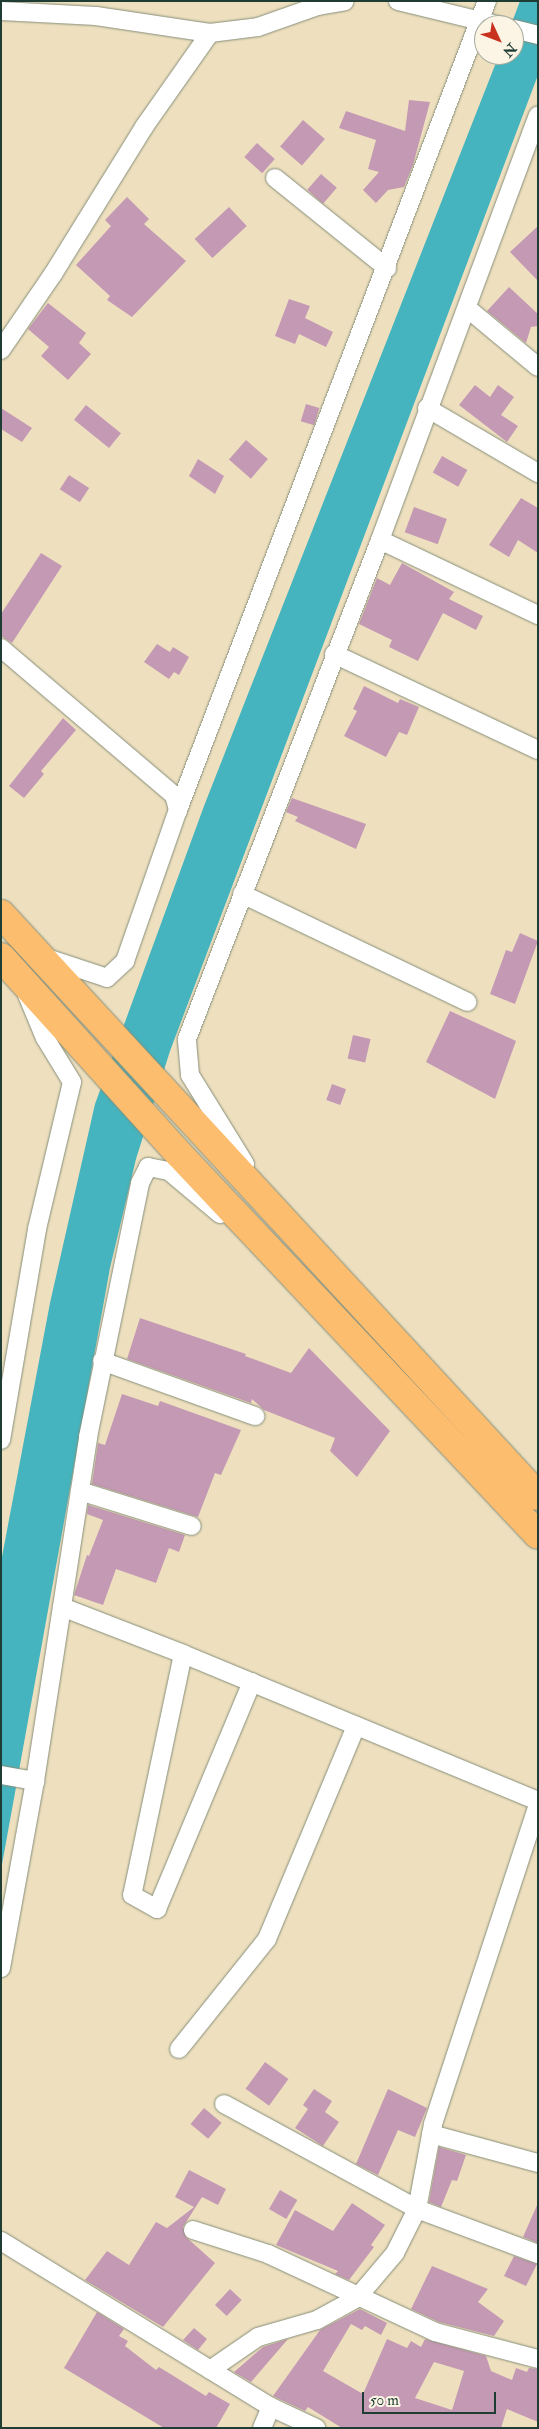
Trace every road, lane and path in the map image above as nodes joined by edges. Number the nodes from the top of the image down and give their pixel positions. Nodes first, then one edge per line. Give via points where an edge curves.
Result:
1 (345, 1) edge
2 (398, 1) edge
3 (487, 1) edge
4 (1, 11) edge
5 (481, 15) edge
6 (474, 20) edge
7 (524, 32) edge
8 (210, 33) junction
9 (474, 34) edge
10 (538, 35) edge
11 (538, 115) edge
12 (274, 178) dead end
13 (387, 268) junction
14 (467, 308) junction
15 (1, 350) edge
16 (538, 367) edge
17 (427, 408) junction
18 (538, 473) edge
19 (380, 540) junction
20 (538, 615) edge
21 (1, 648) edge
22 (334, 654) junction
23 (538, 750) edge
24 (178, 810) junction
25 (242, 894) junction
26 (1, 914) edge
27 (41, 956) junction
28 (10, 966) edge
29 (466, 1002) dead end
30 (274, 1212) junction
31 (298, 1278) junction
32 (102, 1361) junction
33 (255, 1416) dead end
34 (1, 1440) edge
35 (80, 1491) junction
36 (538, 1496) edge
37 (192, 1526) dead end
38 (538, 1535) edge
39 (62, 1608) junction
40 (183, 1654) junction
41 (252, 1682) junction
42 (356, 1726) junction
43 (1, 1775) edge
44 (36, 1781) junction
45 (538, 1803) edge
46 (1, 1968) edge
47 (179, 2049) dead end
48 (224, 2104) dead end
49 (431, 2134) junction
50 (538, 2163) edge
51 (417, 2209) junction
52 (193, 2230) dead end
53 (1, 2241) edge
54 (538, 2254) edge
55 (357, 2298) junction
56 (538, 2359) edge
57 (210, 2370) junction
58 (270, 2407) junction
59 (262, 2428) edge
60 (316, 2428) edge

1 - 8 street via 318,6 258,27
2 - 6 street
3 - 5 street
4 - 8 street via 96,16
7 - 10 street
8 - 15 street via 144,127 53,274
9 - 13 street
11 - 14 street
12 - 13 street
13 - 24 street
14 - 16 street
14 - 17 street
17 - 18 street
17 - 19 street
19 - 20 street
19 - 22 street
21 - 24 street via 174,795
22 - 23 street
22 - 25 street
24 - 27 street via 125,961 107,978
25 - 29 street
25 - 30 street via 187,1039 189,1066 190,1075
26 - 27 main road
27 - 30 main road
28 - 31 main road via 178,1154
28 - 34 street via 45,1038 72,1082 37,1229
30 - 36 main road
31 - 32 street via 169,1171 148,1167 140,1183
31 - 38 main road
32 - 33 street
32 - 35 street
35 - 37 street
35 - 39 street
39 - 40 street
39 - 44 street
40 - 41 street
40 - 41 street via 132,1895 157,1909
41 - 42 street
42 - 45 street
42 - 47 street via 267,1938
43 - 44 street
44 - 46 street
45 - 49 street
48 - 51 street
49 - 50 street
49 - 51 street
51 - 54 street
51 - 55 street via 395,2253
52 - 55 street via 268,2254
53 - 57 street
55 - 56 street via 435,2332
55 - 57 street via 317,2320 258,2337
57 - 58 street
58 - 59 street
58 - 60 street

